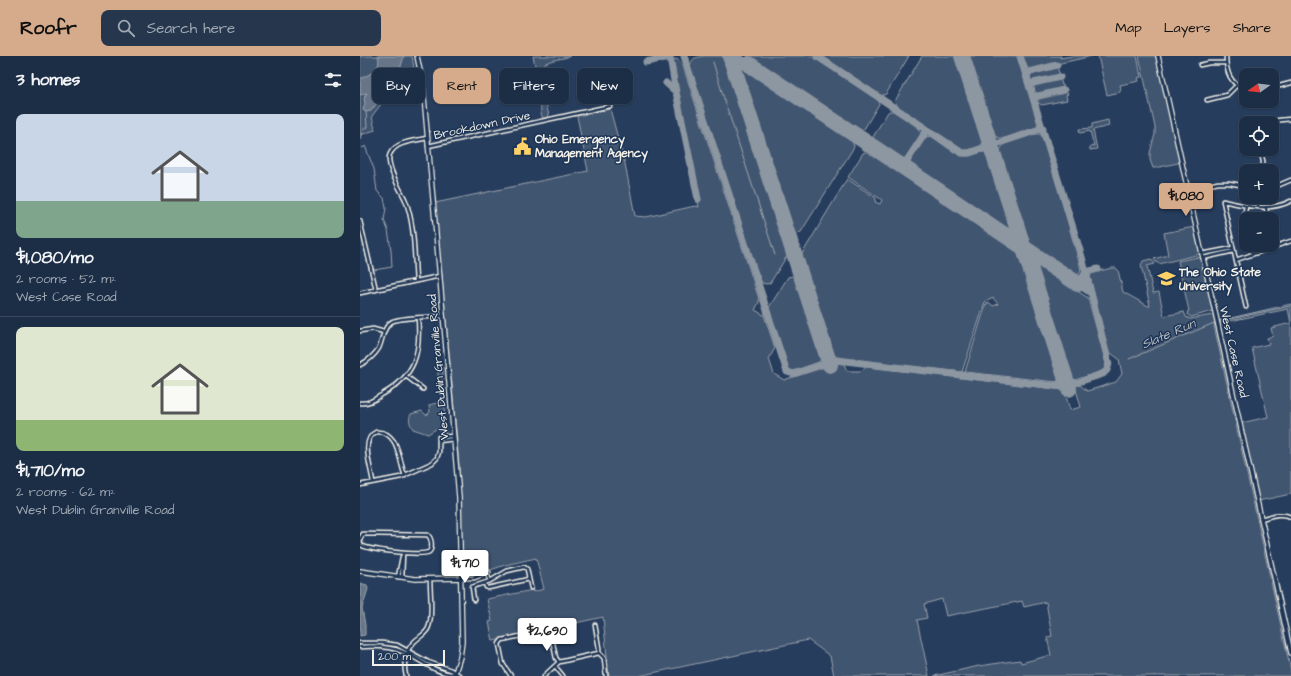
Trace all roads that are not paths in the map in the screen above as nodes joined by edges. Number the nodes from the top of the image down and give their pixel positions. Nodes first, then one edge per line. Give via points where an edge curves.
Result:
1 (418, 56) edge
2 (1158, 56) edge
3 (1226, 56) edge
4 (1226, 63) junction
5 (1200, 65) dead end
6 (1291, 83) edge
7 (1237, 85) joint
8 (1279, 86) edge
9 (1207, 100) dead end
10 (610, 106) dead end
11 (1291, 119) edge
12 (1279, 120) edge
13 (427, 138) junction
14 (428, 146) junction
15 (1291, 180) edge
16 (1239, 185) edge
17 (1279, 185) edge
18 (1188, 190) junction
19 (1291, 201) edge
20 (1258, 204) edge
21 (1246, 206) junction
22 (1258, 207) junction
23 (1266, 208) junction
24 (1245, 212) edge
25 (1267, 212) edge
26 (360, 220) edge
27 (1291, 241) edge
28 (1279, 245) edge
29 (1233, 250) junction
30 (1258, 252) edge
31 (1252, 254) joint
32 (1203, 256) junction
33 (1236, 260) junction
34 (440, 276) junction
35 (416, 281) junction
36 (376, 290) junction
37 (360, 293) edge
38 (1246, 307) dead end
39 (443, 316) junction
40 (418, 318) junction
41 (360, 331) edge
42 (384, 332) junction
43 (360, 365) edge
44 (406, 376) junction
45 (423, 389) dead end
46 (360, 403) edge
47 (454, 437) junction
48 (404, 476) junction
49 (373, 482) junction
50 (360, 485) edge
51 (1291, 517) edge
52 (1261, 519) junction
53 (360, 539) edge
54 (403, 552) junction
55 (360, 570) edge
56 (400, 577) junction
57 (460, 578) junction
58 (430, 579) junction
59 (529, 579) junction
60 (490, 580) junction
61 (484, 583) junction
62 (531, 588) dead end
63 (474, 600) dead end
64 (595, 625) dead end
65 (1291, 631) edge
66 (1286, 632) junction
67 (360, 643) edge
68 (360, 647) edge
69 (408, 652) junction
70 (599, 653) junction
71 (1291, 653) edge
72 (559, 662) junction
73 (555, 666) junction
74 (454, 675) edge
75 (406, 676) edge
76 (461, 676) edge
77 (511, 676) edge
78 (544, 676) edge
79 (563, 676) edge
80 (606, 676) edge

1 - 13 main road, West Dublin Granville Road
2 - 18 main road, West Case Road
3 - 4 street
4 - 5 street
4 - 7 street via 1230,77
6 - 8 street
7 - 9 street via 1227,95
10 - 14 street, Brookdown Drive
11 - 12 street
13 - 14 main road, West Dublin Granville Road
13 - 35 street, Brookdown Drive via 399,145 392,149 388,157 411,218
14 - 34 main road, West Dublin Granville Road
15 - 17 street
16 - 18 street via 1218,183
18 - 32 main road, West Case Road
19 - 23 street
20 - 22 street
21 - 22 street
21 - 24 street
21 - 29 street via 1223,201
22 - 23 street
23 - 25 street
26 - 36 street
27 - 28 street
29 - 32 street
29 - 33 street
30 - 31 street
31 - 33 street
32 - 52 main road, West Case Road
33 - 38 street
34 - 35 street
34 - 39 main road, West Dublin Granville Road
35 - 36 street
36 - 37 street
39 - 40 street
39 - 47 main road, West Dublin Granville Road
40 - 42 street via 394,321
40 - 44 street via 418,349
41 - 42 street via 372,329
42 - 43 street via 377,351
44 - 45 street
44 - 46 street via 388,391 367,403
47 - 48 street via 439,439 439,452 434,462
47 - 57 main road, West Dublin Granville Road via 459,497
48 - 49 street
48 - 49 street via 392,438 380,432 372,434 366,440 365,449
49 - 50 street
51 - 52 street via 1280,514
52 - 66 main road, West Case Road
53 - 54 street via 362,546
53 - 54 street via 365,534 428,536 431,540 431,550 426,553
54 - 56 street
55 - 56 main road
56 - 58 main road
57 - 58 main road
57 - 60 street via 474,578 488,573
57 - 74 main road, West Dublin Granville Road via 462,642
58 - 69 street via 430,623 427,631 414,642
59 - 60 street via 527,568 524,567 507,571
59 - 61 street via 488,588
59 - 62 street
60 - 61 street
61 - 63 street via 472,587
64 - 70 street
65 - 66 street
66 - 71 main road, West Case Road
67 - 69 street via 387,643 400,646
68 - 69 street via 380,646
69 - 74 street via 432,667
69 - 75 street via 404,662
70 - 72 street
70 - 80 street via 603,656
72 - 73 street
72 - 77 street via 550,633 546,631 500,641 503,664
73 - 78 street
73 - 79 street
74 - 76 street

